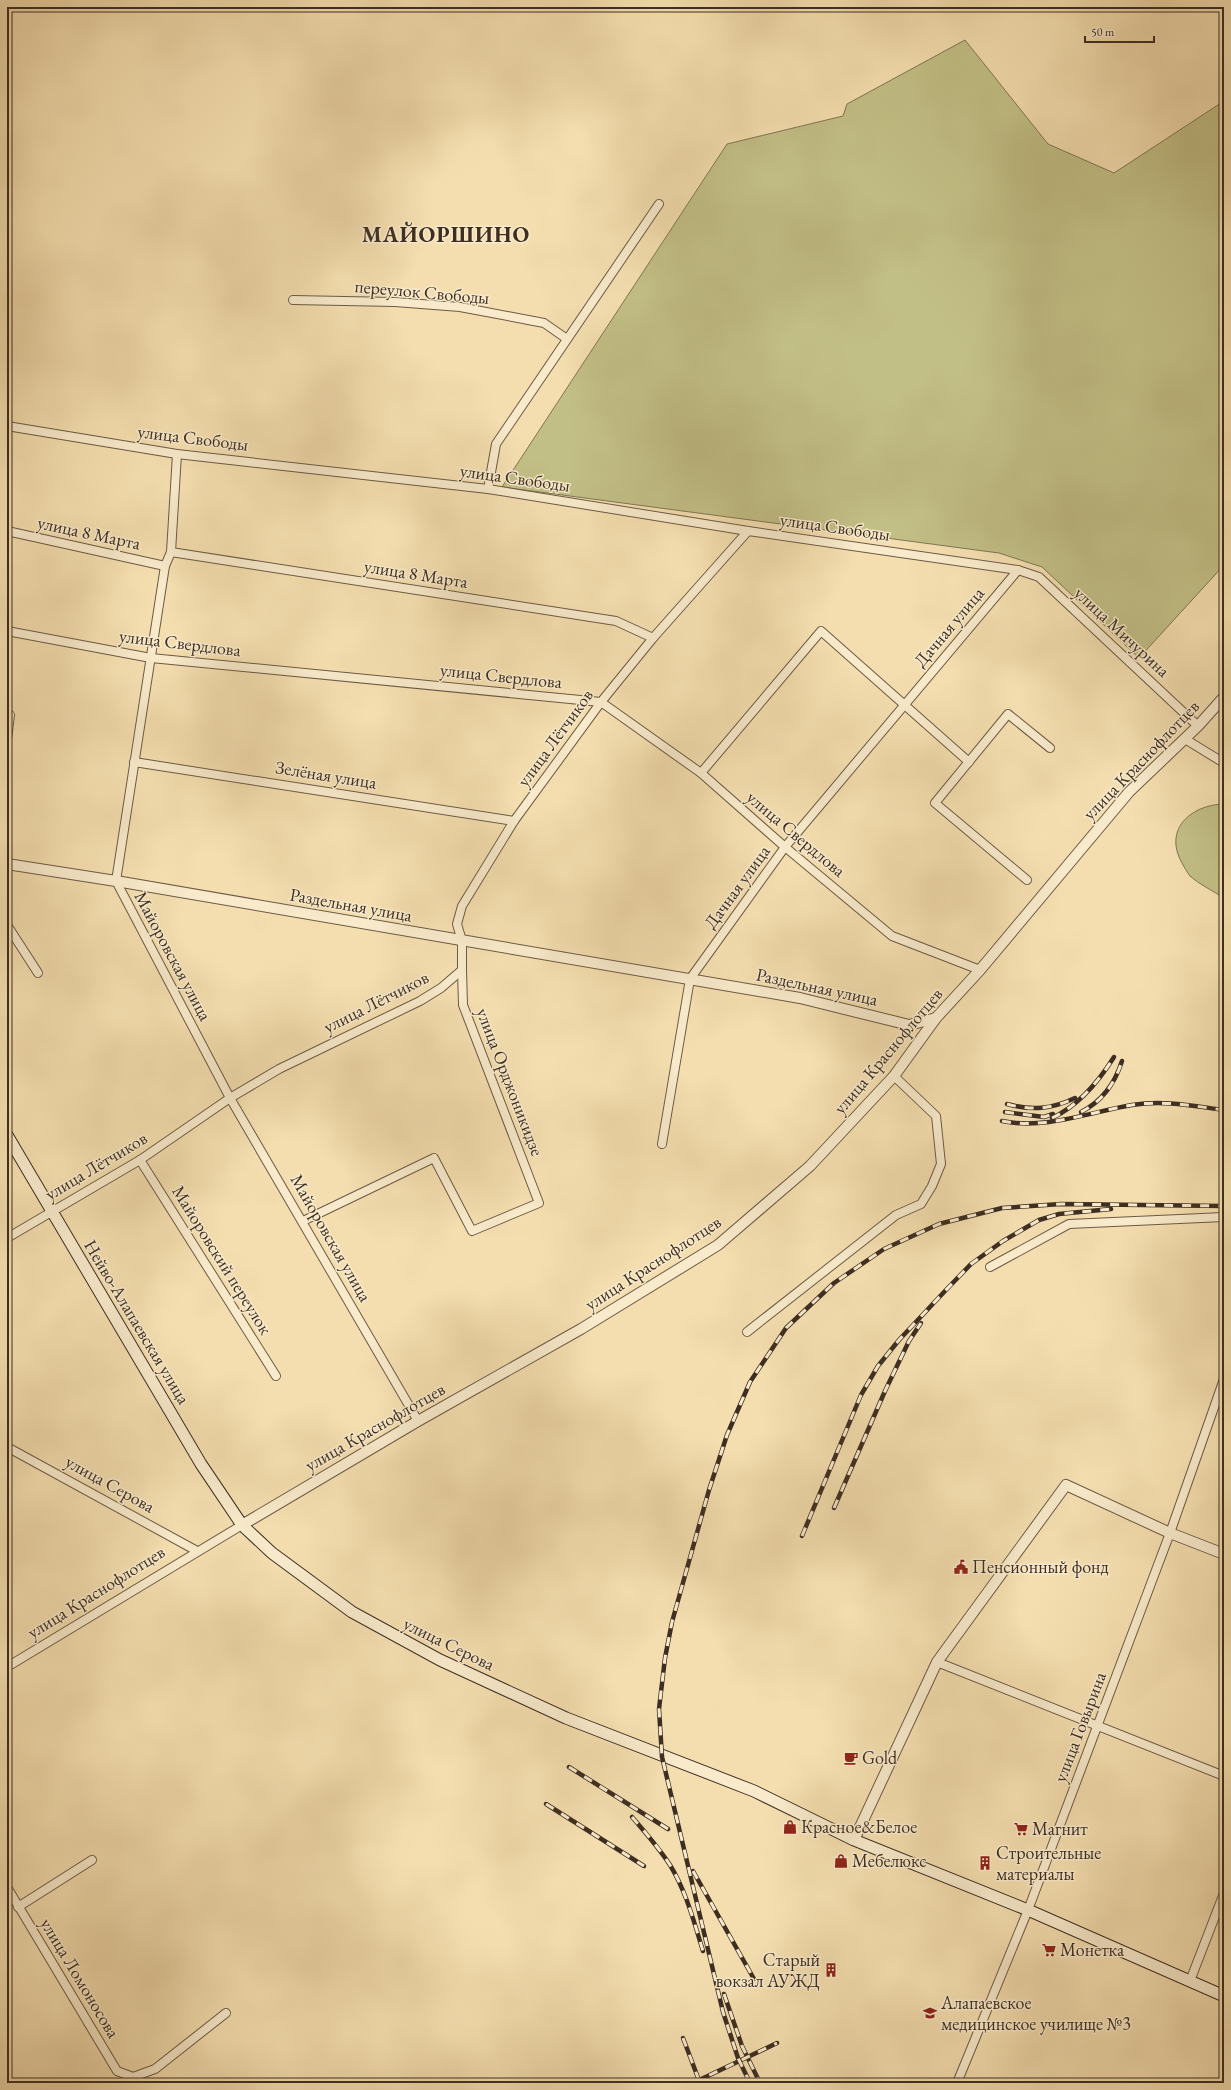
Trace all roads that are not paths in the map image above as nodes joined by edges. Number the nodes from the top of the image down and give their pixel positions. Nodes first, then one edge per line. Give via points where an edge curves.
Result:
1 (659, 204) dead end
2 (293, 300) dead end
3 (567, 339) junction
4 (7, 426) edge
5 (178, 454) junction
6 (488, 489) junction
7 (7, 531) edge
8 (748, 531) junction
9 (171, 552) junction
10 (165, 566) junction
11 (1018, 570) junction
12 (7, 631) edge
13 (653, 638) junction
14 (151, 658) junction
15 (1224, 697) edge
16 (600, 702) junction
17 (906, 705) junction
18 (10, 715) dead end
19 (1198, 726) junction
20 (7, 739) edge
21 (1185, 739) junction
22 (1050, 748) dead end
23 (134, 762) junction
24 (969, 762) junction
25 (1224, 763) edge
26 (701, 773) junction
27 (514, 821) junction
28 (785, 847) junction
29 (7, 864) edge
30 (1027, 880) dead end
31 (116, 881) junction
32 (7, 925) edge
33 (462, 941) junction
34 (462, 970) junction
35 (980, 970) junction
36 (38, 973) dead end
37 (690, 979) junction
38 (936, 1018) junction
39 (894, 1076) junction
40 (230, 1098) junction
41 (7, 1135) edge
42 (662, 1144) dead end
43 (140, 1160) junction
44 (52, 1212) junction
45 (1224, 1217) edge
46 (303, 1221) junction
47 (7, 1238) edge
48 (990, 1267) dead end
49 (747, 1332) dead end
50 (276, 1376) dead end
51 (1224, 1379) edge
52 (418, 1421) junction
53 (7, 1447) edge
54 (242, 1525) junction
55 (1170, 1533) junction
56 (197, 1551) junction
57 (1224, 1554) edge
58 (937, 1662) junction
59 (7, 1667) edge
60 (1097, 1726) junction
61 (1224, 1776) edge
62 (854, 1840) junction
63 (92, 1860) dead end
64 (7, 1887) edge
65 (1224, 1893) edge
66 (18, 1907) junction
67 (1028, 1910) junction
68 (1190, 1981) junction
69 (1224, 1996) edge
70 (226, 2013) dead end
71 (957, 2083) edge

1 - 3 street
2 - 3 street, переулок Свободы via 396,302 460,307 544,323
3 - 6 street via 496,444
4 - 5 street, улица Свободы
5 - 6 street, улица Свободы
5 - 9 street, Майоровская улица
6 - 8 street, улица Свободы
7 - 10 street, улица 8 Марта
8 - 11 street, улица Свободы
8 - 13 street, улица Лётчиков
9 - 10 street, Майоровская улица
9 - 13 street, улица 8 Марта via 616,621
10 - 14 street, Майоровская улица
11 - 17 street, Дачная улица
11 - 19 street, улица Мичурина via 1038,577
12 - 14 street, улица Свердлова
13 - 16 street, улица Лётчиков
14 - 16 street, улица Свердлова
14 - 23 street, Майоровская улица
15 - 19 street, улица Краснофлотцев
16 - 26 street, улица Свердлова
16 - 27 street, улица Лётчиков
17 - 24 street
17 - 26 street via 822,631
17 - 28 street, Дачная улица
18 - 20 street
19 - 21 street, улица Краснофлотцев
21 - 25 street
21 - 35 street, улица Краснофлотцев via 1129,792
22 - 24 street via 1008,714
23 - 27 street, Зелёная улица
23 - 31 street, Майоровская улица
24 - 30 street via 935,803
26 - 28 street, улица Свердлова
27 - 33 street, улица Лётчиков via 462,906 457,924
28 - 35 street, улица Свердлова via 892,936
28 - 37 street, Дачная улица
29 - 31 street, Раздельная улица
31 - 33 street, Раздельная улица
31 - 40 street, Майоровская улица
32 - 36 street
33 - 34 street, улица Лётчиков
33 - 37 street, Раздельная улица
34 - 40 street, улица Лётчиков via 441,988 420,1001 279,1069
34 - 46 street, улица Орджоникидзе via 463,1005 539,1203 472,1231 434,1158
35 - 38 street, улица Краснофлотцев
37 - 38 street, Раздельная улица via 800,998 909,1026
37 - 42 street
38 - 39 street, улица Краснофлотцев
39 - 49 street via 936,1116 941,1164 932,1186 921,1204 896,1215
39 - 52 street, улица Краснофлотцев via 810,1166 718,1245 581,1329
40 - 43 street, улица Лётчиков
40 - 46 street, Майоровская улица
41 - 44 main road, Нейво-Алапаевская улица
43 - 44 street, улица Лётчиков
43 - 50 street, Майоровский переулок
44 - 47 street, улица Лётчиков
44 - 54 main road, Нейво-Алапаевская улица via 201,1464
45 - 48 street via 1069,1224
46 - 52 street, Майоровская улица
51 - 55 street, улица Говырина
52 - 54 street, улица Краснофлотцев
53 - 56 street, улица Серова
54 - 56 street, улица Краснофлотцев
54 - 62 main road, улица Серова via 272,1553 352,1612 440,1660 566,1718 754,1791
55 - 57 street
55 - 58 street via 1066,1485
55 - 60 street, улица Говырина
56 - 59 street, улица Краснофлотцев
58 - 60 street
58 - 62 street
60 - 61 street
60 - 67 street, улица Говырина
62 - 67 main road, улица Серова
63 - 66 street
64 - 66 street, улица Ломоносова
65 - 68 street
66 - 70 street, улица Ломоносова via 117,2071 133,2077 155,2069
67 - 68 main road, улица Серова
67 - 71 street, улица Говырина
68 - 69 main road, улица Серова

